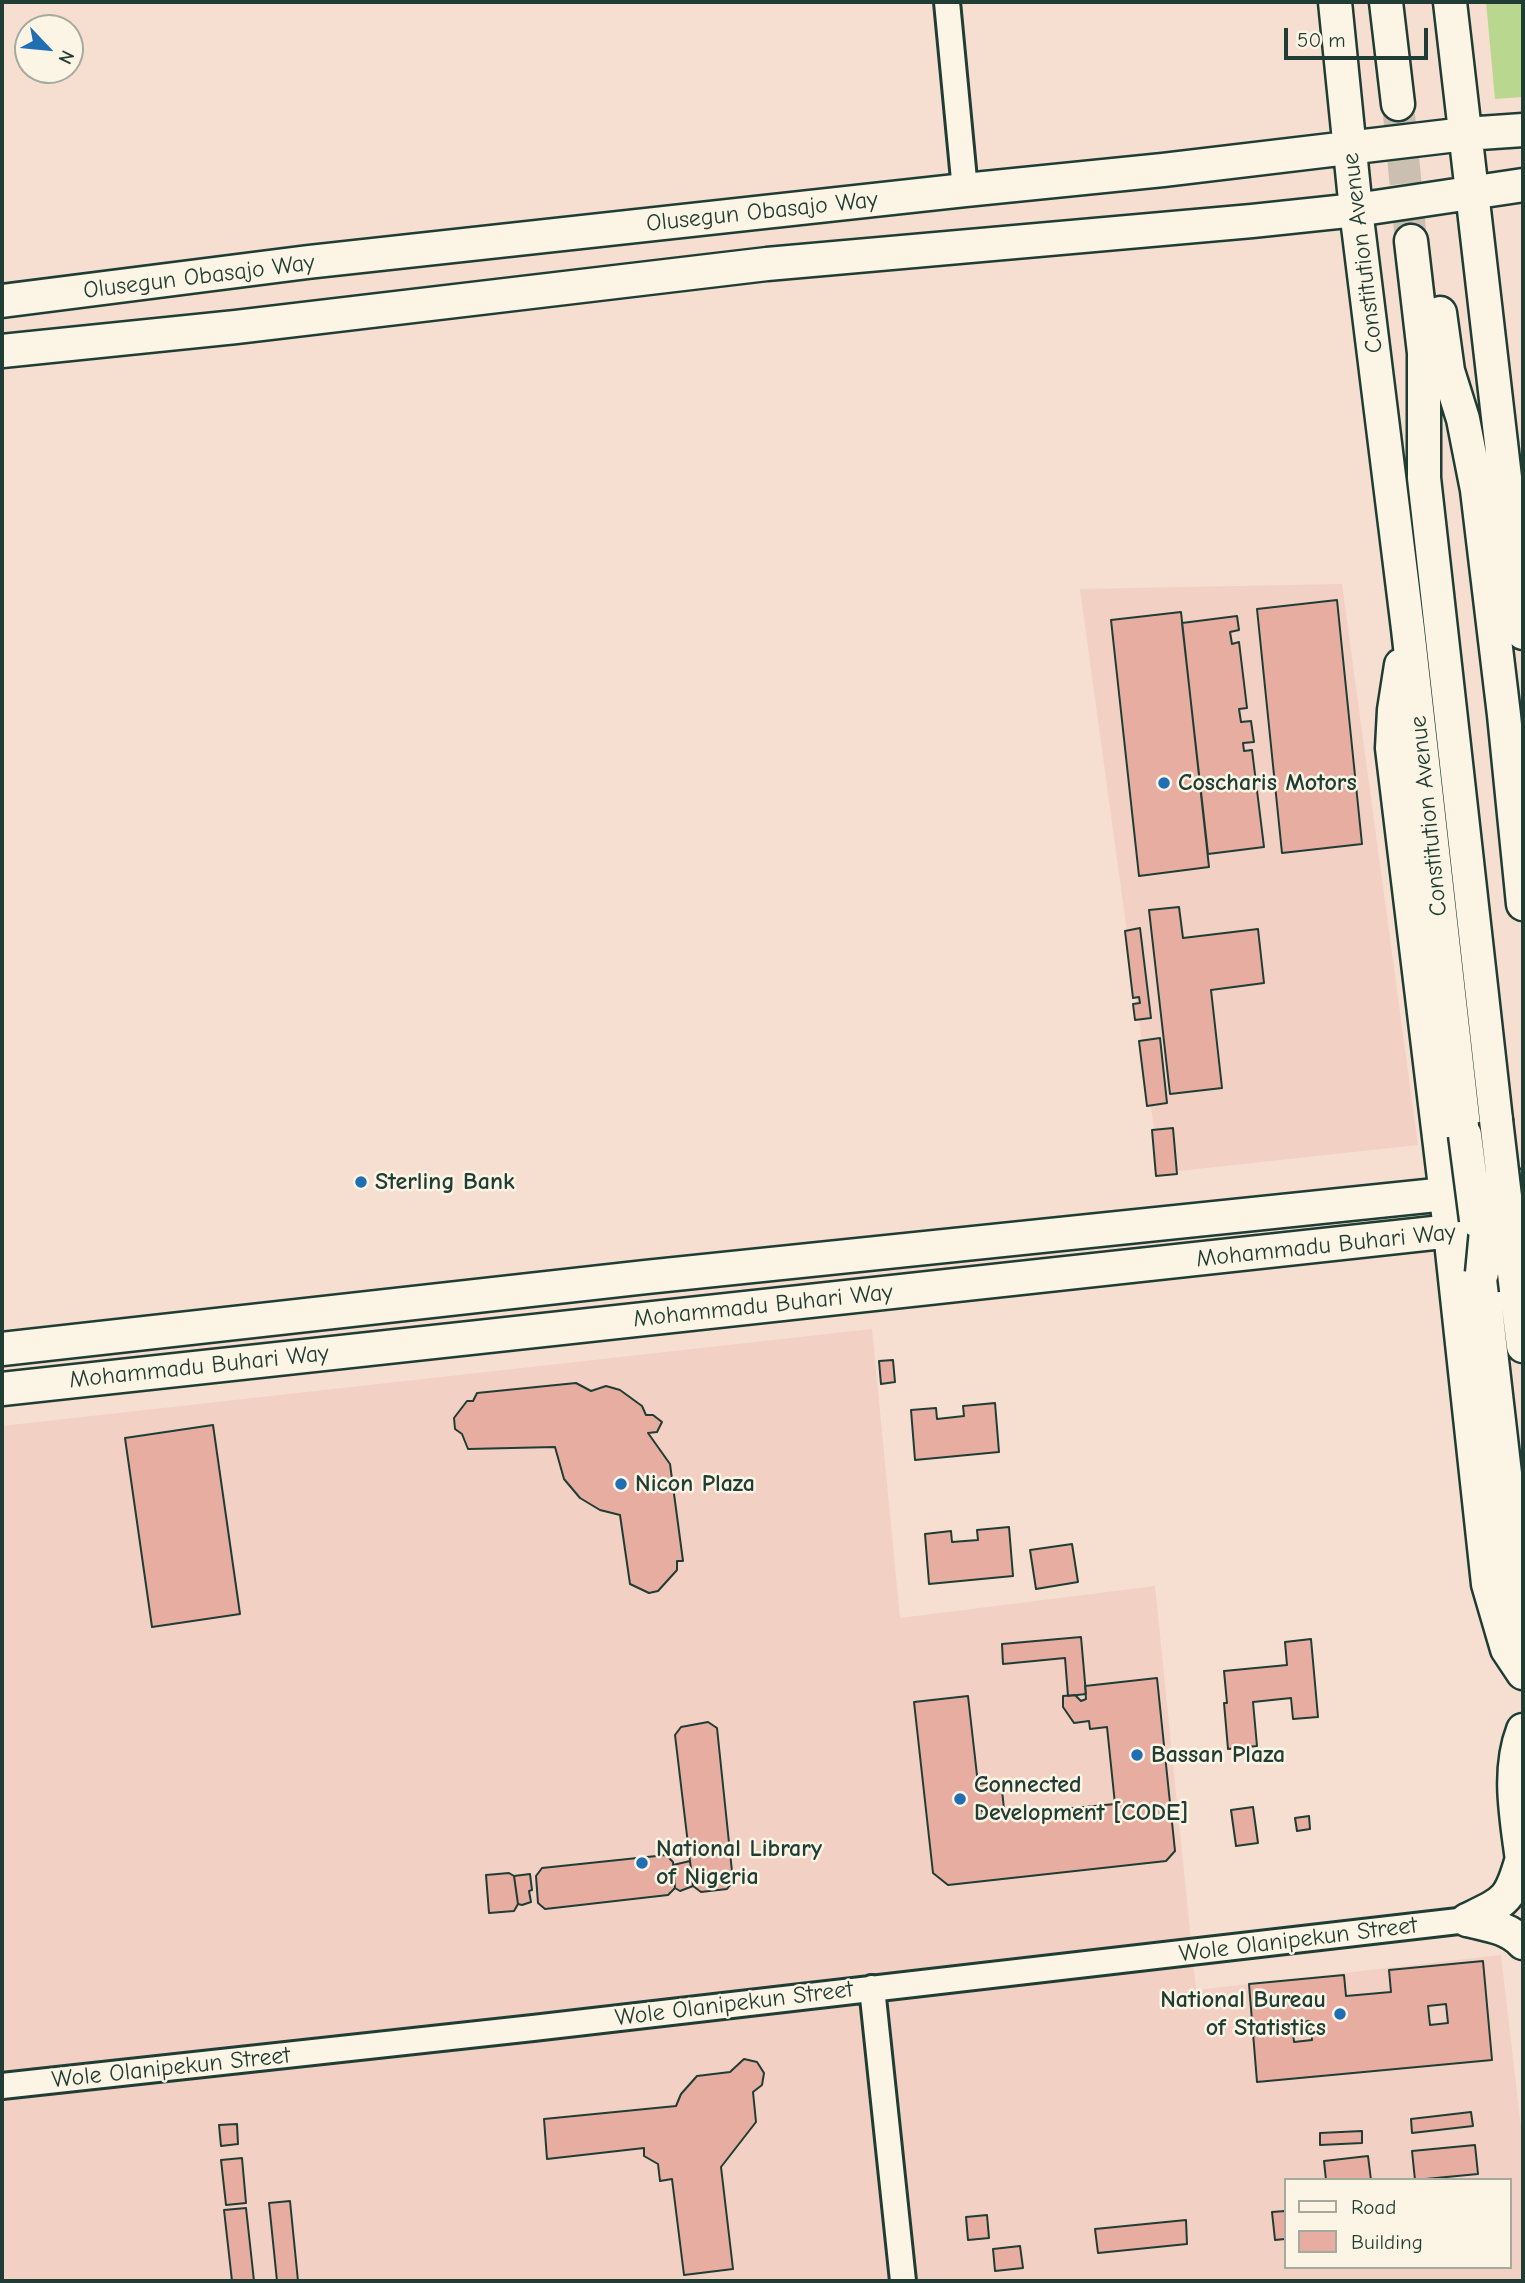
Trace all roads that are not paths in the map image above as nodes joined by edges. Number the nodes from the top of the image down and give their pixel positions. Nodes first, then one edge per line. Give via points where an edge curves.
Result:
1 (947, 2) edge
2 (1335, 2) edge
3 (1386, 2) edge
4 (1408, 2) edge
5 (1451, 2) edge
6 (1523, 130) edge
7 (1465, 134) junction
8 (1350, 149) junction
9 (1523, 186) edge
10 (965, 190) junction
11 (1472, 192) junction
12 (1356, 210) junction
13 (2, 301) edge
14 (2, 351) edge
15 (1408, 629) junction
16 (1523, 634) edge
17 (1523, 904) edge
18 (1496, 1120) junction
19 (1523, 1186) edge
20 (1447, 1195) junction
21 (1523, 1224) edge
22 (1450, 1233) junction
23 (769, 1266) junction
24 (1482, 1273) junction
25 (772, 1306) junction
26 (41, 1344) junction
27 (1523, 1346) edge
28 (2, 1349) edge
29 (44, 1384) junction
30 (2, 1389) edge
31 (1523, 1630) edge
32 (1523, 1674) edge
33 (1523, 1730) edge
34 (1522, 1863) edge
35 (1467, 1920) junction
36 (1523, 1943) edge
37 (872, 1988) junction
38 (2, 2085) edge
39 (904, 2281) edge

1 - 10 street
2 - 8 main road, Constitution Avenue
3 - 4 main road via 1408,102
5 - 7 main road
6 - 7 main road, Olusegun Obasajo Way
7 - 8 main road, Olusegun Obasajo Way
7 - 11 main road
8 - 10 main road, Olusegun Obasajo Way
8 - 12 main road, Constitution Avenue
9 - 11 main road, Olusegun Obasajo Way
10 - 13 main road, Olusegun Obasajo Way via 307,262
11 - 12 main road, Olusegun Obasajo Way
11 - 16 main road
12 - 14 main road, Olusegun Obasajo Way via 767,264
12 - 15 main road, Constitution Avenue
15 - 20 main road via 1392,748
15 - 24 main road, Constitution Avenue, bridge
17 - 18 main road, Constitution Avenue via 1477,490 1421,239 1424,478
18 - 24 main road, bridge
18 - 27 main road, Constitution Avenue, bridge
19 - 20 main road, Mohammadu Buhari Way
20 - 22 main road
20 - 23 main road, Mohammadu Buhari Way
21 - 22 main road, Mohammadu Buhari Way
22 - 25 main road, Mohammadu Buhari Way
22 - 32 main road via 1488,1584 1507,1650
23 - 25 main road
23 - 26 main road, Mohammadu Buhari Way
24 - 31 main road, Constitution Avenue
25 - 29 main road, Mohammadu Buhari Way
26 - 28 main road, Mohammadu Buhari Way
26 - 29 main road
29 - 30 main road, Mohammadu Buhari Way
33 - 34 main road via 1514,1795
34 - 35 main road via 1508,1897
35 - 36 main road via 1503,1929
35 - 37 street, Wole Olanipekun Street
37 - 38 street, Wole Olanipekun Street
37 - 39 street

